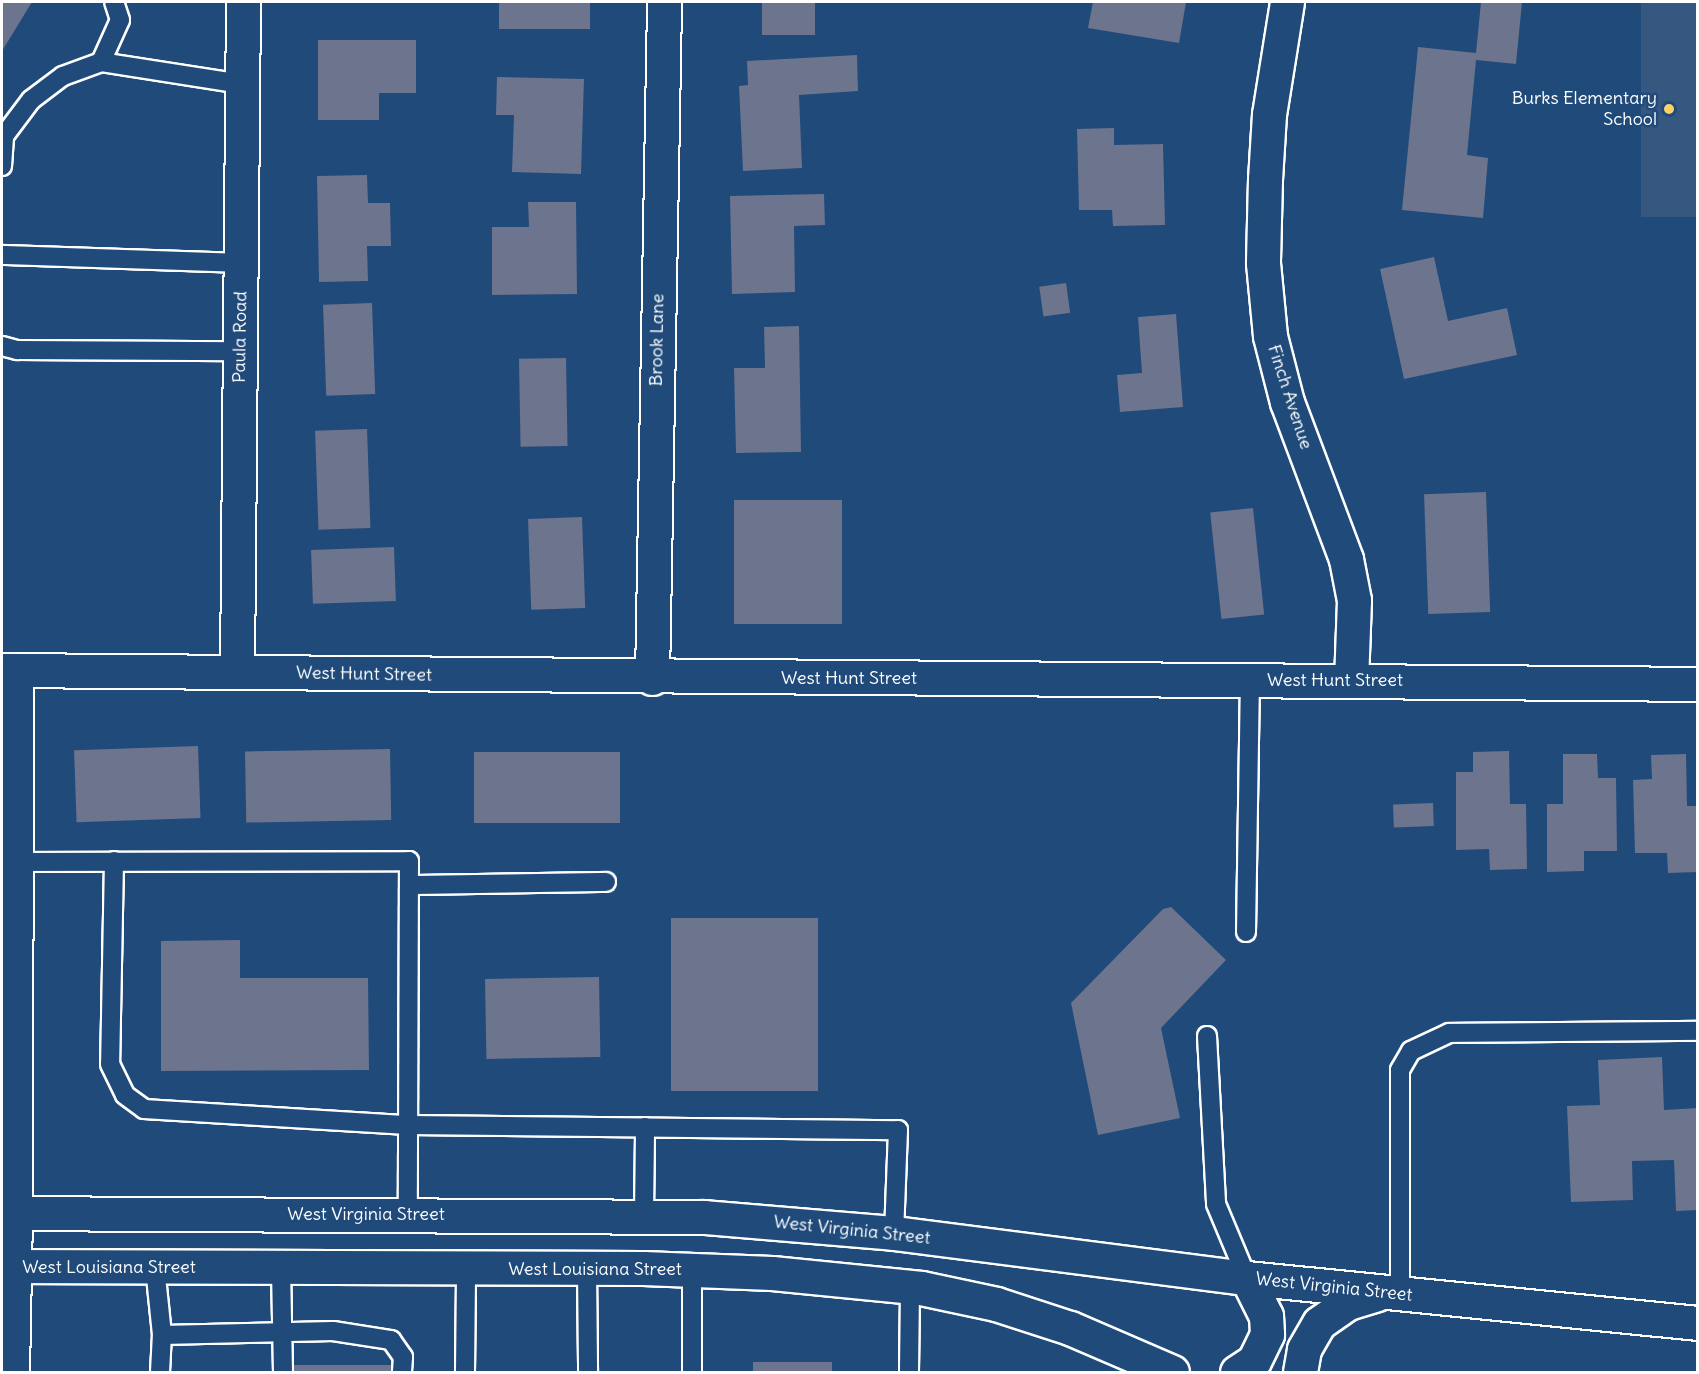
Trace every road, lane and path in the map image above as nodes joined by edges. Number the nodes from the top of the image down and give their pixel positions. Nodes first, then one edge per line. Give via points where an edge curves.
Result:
1 (114, 2) edge
2 (243, 2) edge
3 (664, 2) edge
4 (1287, 2) edge
5 (101, 62) junction
6 (242, 84) junction
7 (2, 166) edge
8 (2, 255) edge
9 (241, 262) junction
10 (2, 346) edge
11 (240, 351) junction
12 (9, 670) edge
13 (237, 672) junction
14 (652, 678) junction
15 (1250, 679) junction
16 (1351, 680) junction
17 (1698, 684) edge
18 (114, 861) junction
19 (18, 862) junction
20 (606, 882) dead end
21 (409, 885) junction
22 (1246, 932) dead end
23 (1698, 1031) edge
24 (1208, 1036) dead end
25 (408, 1125) junction
26 (645, 1127) junction
27 (8, 1213) edge
28 (408, 1215) junction
29 (644, 1215) junction
30 (894, 1233) junction
31 (8, 1267) edge
32 (155, 1267) junction
33 (281, 1268) junction
34 (466, 1268) junction
35 (586, 1268) junction
36 (643, 1268) junction
37 (692, 1269) junction
38 (1247, 1278) junction
39 (910, 1287) junction
40 (1392, 1292) junction
41 (1698, 1323) edge
42 (283, 1331) junction
43 (162, 1335) junction
44 (12, 1372) edge
45 (160, 1372) edge
46 (283, 1372) edge
47 (402, 1372) edge
48 (465, 1372) edge
49 (588, 1372) edge
50 (692, 1372) edge
51 (909, 1372) edge
52 (1172, 1372) edge
53 (1237, 1372) edge
54 (1300, 1372) edge

1 - 5 lane via 120,20
2 - 6 street, Paula Road
3 - 14 street, Brook Lane
4 - 16 street, Finch Avenue via 1269,114 1263,263 1269,326 1287,402 1346,559 1354,600
5 - 6 lane
5 - 7 lane via 63,76 31,100 4,136
6 - 9 street, Paula Road
8 - 9 lane
9 - 11 street, Paula Road
10 - 11 lane via 16,351
11 - 13 street, Paula Road
12 - 13 street, West Hunt Street
12 - 19 street
13 - 14 street, West Hunt Street
14 - 15 street, West Hunt Street
15 - 16 street, West Hunt Street
15 - 22 lane
16 - 17 street, West Hunt Street
18 - 19 lane
18 - 21 lane via 409,861
18 - 25 lane via 110,1064 125,1095 144,1109 166,1113
19 - 27 street
20 - 21 lane
21 - 25 lane
23 - 40 lane via 1449,1033 1411,1051 1400,1070
24 - 38 lane via 1216,1204
25 - 26 lane
25 - 28 lane
26 - 29 lane
26 - 30 lane via 898,1130
27 - 28 street, West Virginia Street
27 - 31 street
28 - 29 street, West Virginia Street
29 - 30 street, West Virginia Street
29 - 36 street
30 - 38 street, West Virginia Street
31 - 32 street, West Louisiana Street
31 - 44 street
32 - 33 street, West Louisiana Street
32 - 43 lane
33 - 34 street, West Louisiana Street
33 - 42 lane
34 - 35 street, West Louisiana Street
34 - 48 lane
35 - 36 street, West Louisiana Street
35 - 49 lane
36 - 37 street, West Louisiana Street
37 - 39 street, West Louisiana Street
37 - 50 lane
38 - 40 street, West Virginia Street
38 - 53 street via 1266,1316 1267,1334 1254,1361
39 - 51 lane
39 - 52 street, West Louisiana Street via 1032,1315
40 - 41 street, West Virginia Street
40 - 54 street via 1348,1303 1319,1323 1304,1349
42 - 43 lane
42 - 46 lane
42 - 47 lane via 333,1331 391,1340 403,1357
43 - 45 lane

